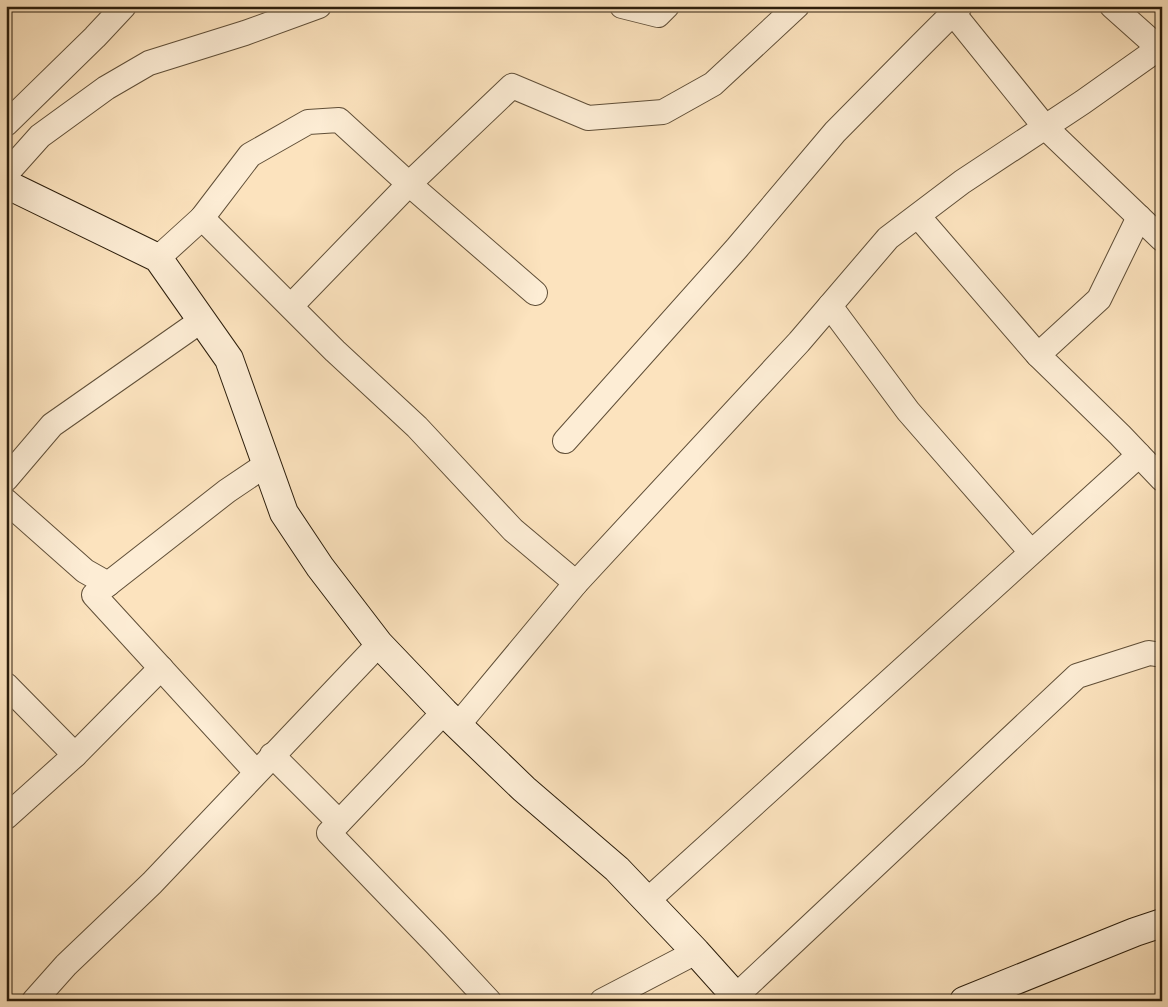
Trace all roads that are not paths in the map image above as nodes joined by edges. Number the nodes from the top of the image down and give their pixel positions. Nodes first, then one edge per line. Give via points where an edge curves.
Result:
1 (124, 6) edge
2 (319, 6) edge
3 (622, 6) edge
4 (667, 6) edge
5 (797, 6) edge
6 (1112, 6) edge
7 (957, 10) edge
8 (1160, 47) edge
9 (6, 124) edge
10 (1045, 127) junction
11 (6, 174) edge
12 (6, 184) edge
13 (409, 184) junction
14 (918, 216) junction
15 (1139, 217) junction
16 (202, 218) junction
17 (1162, 239) edge
18 (158, 258) junction
19 (535, 293) dead end
20 (290, 306) junction
21 (830, 306) junction
22 (202, 320) junction
23 (1038, 355) junction
24 (564, 441) dead end
25 (1139, 455) junction
26 (267, 464) junction
27 (6, 479) edge
28 (1162, 479) edge
29 (6, 501) edge
30 (1031, 552) junction
31 (108, 584) junction
32 (576, 584) junction
33 (378, 644) junction
34 (1162, 655) edge
35 (161, 668) junction
36 (6, 685) edge
37 (451, 718) junction
38 (76, 755) junction
39 (272, 755) junction
40 (256, 772) junction
41 (6, 817) edge
42 (340, 822) junction
43 (648, 901) junction
44 (1162, 923) edge
45 (696, 952) junction
46 (738, 999) edge
47 (34, 1001) edge
48 (489, 1001) edge
49 (602, 1001) edge
50 (964, 1001) edge

1 - 9 street
2 - 11 street via 149,63 106,88 40,136
3 - 4 street via 658,15
5 - 13 street via 713,84 664,112 588,118 512,86
6 - 8 street
7 - 10 street
7 - 24 street via 836,132
8 - 10 street
10 - 14 street via 962,182
10 - 15 street
12 - 18 street
13 - 16 street via 339,120 308,122 250,155
13 - 19 street
13 - 20 street
14 - 21 street via 888,238
14 - 23 street
15 - 17 street
15 - 23 street via 1099,300
16 - 18 street
16 - 20 street
18 - 22 street
20 - 32 street via 417,427 513,530
21 - 30 street via 908,411
21 - 32 street
22 - 26 street via 229,359
22 - 27 street via 52,425
23 - 25 street
25 - 28 street
25 - 30 street
26 - 31 street via 227,491
26 - 33 street via 284,513
29 - 31 street via 84,571
30 - 43 street
31 - 35 street via 94,595
32 - 37 street
33 - 37 street
33 - 39 street
34 - 46 street via 1149,653 1077,676
35 - 38 street
35 - 40 street
36 - 38 street
37 - 42 street
37 - 43 street
38 - 41 street
39 - 40 street
39 - 42 street
40 - 47 street via 152,883 66,965
42 - 48 street via 329,833
43 - 45 street
44 - 50 street
45 - 46 street
45 - 49 street

